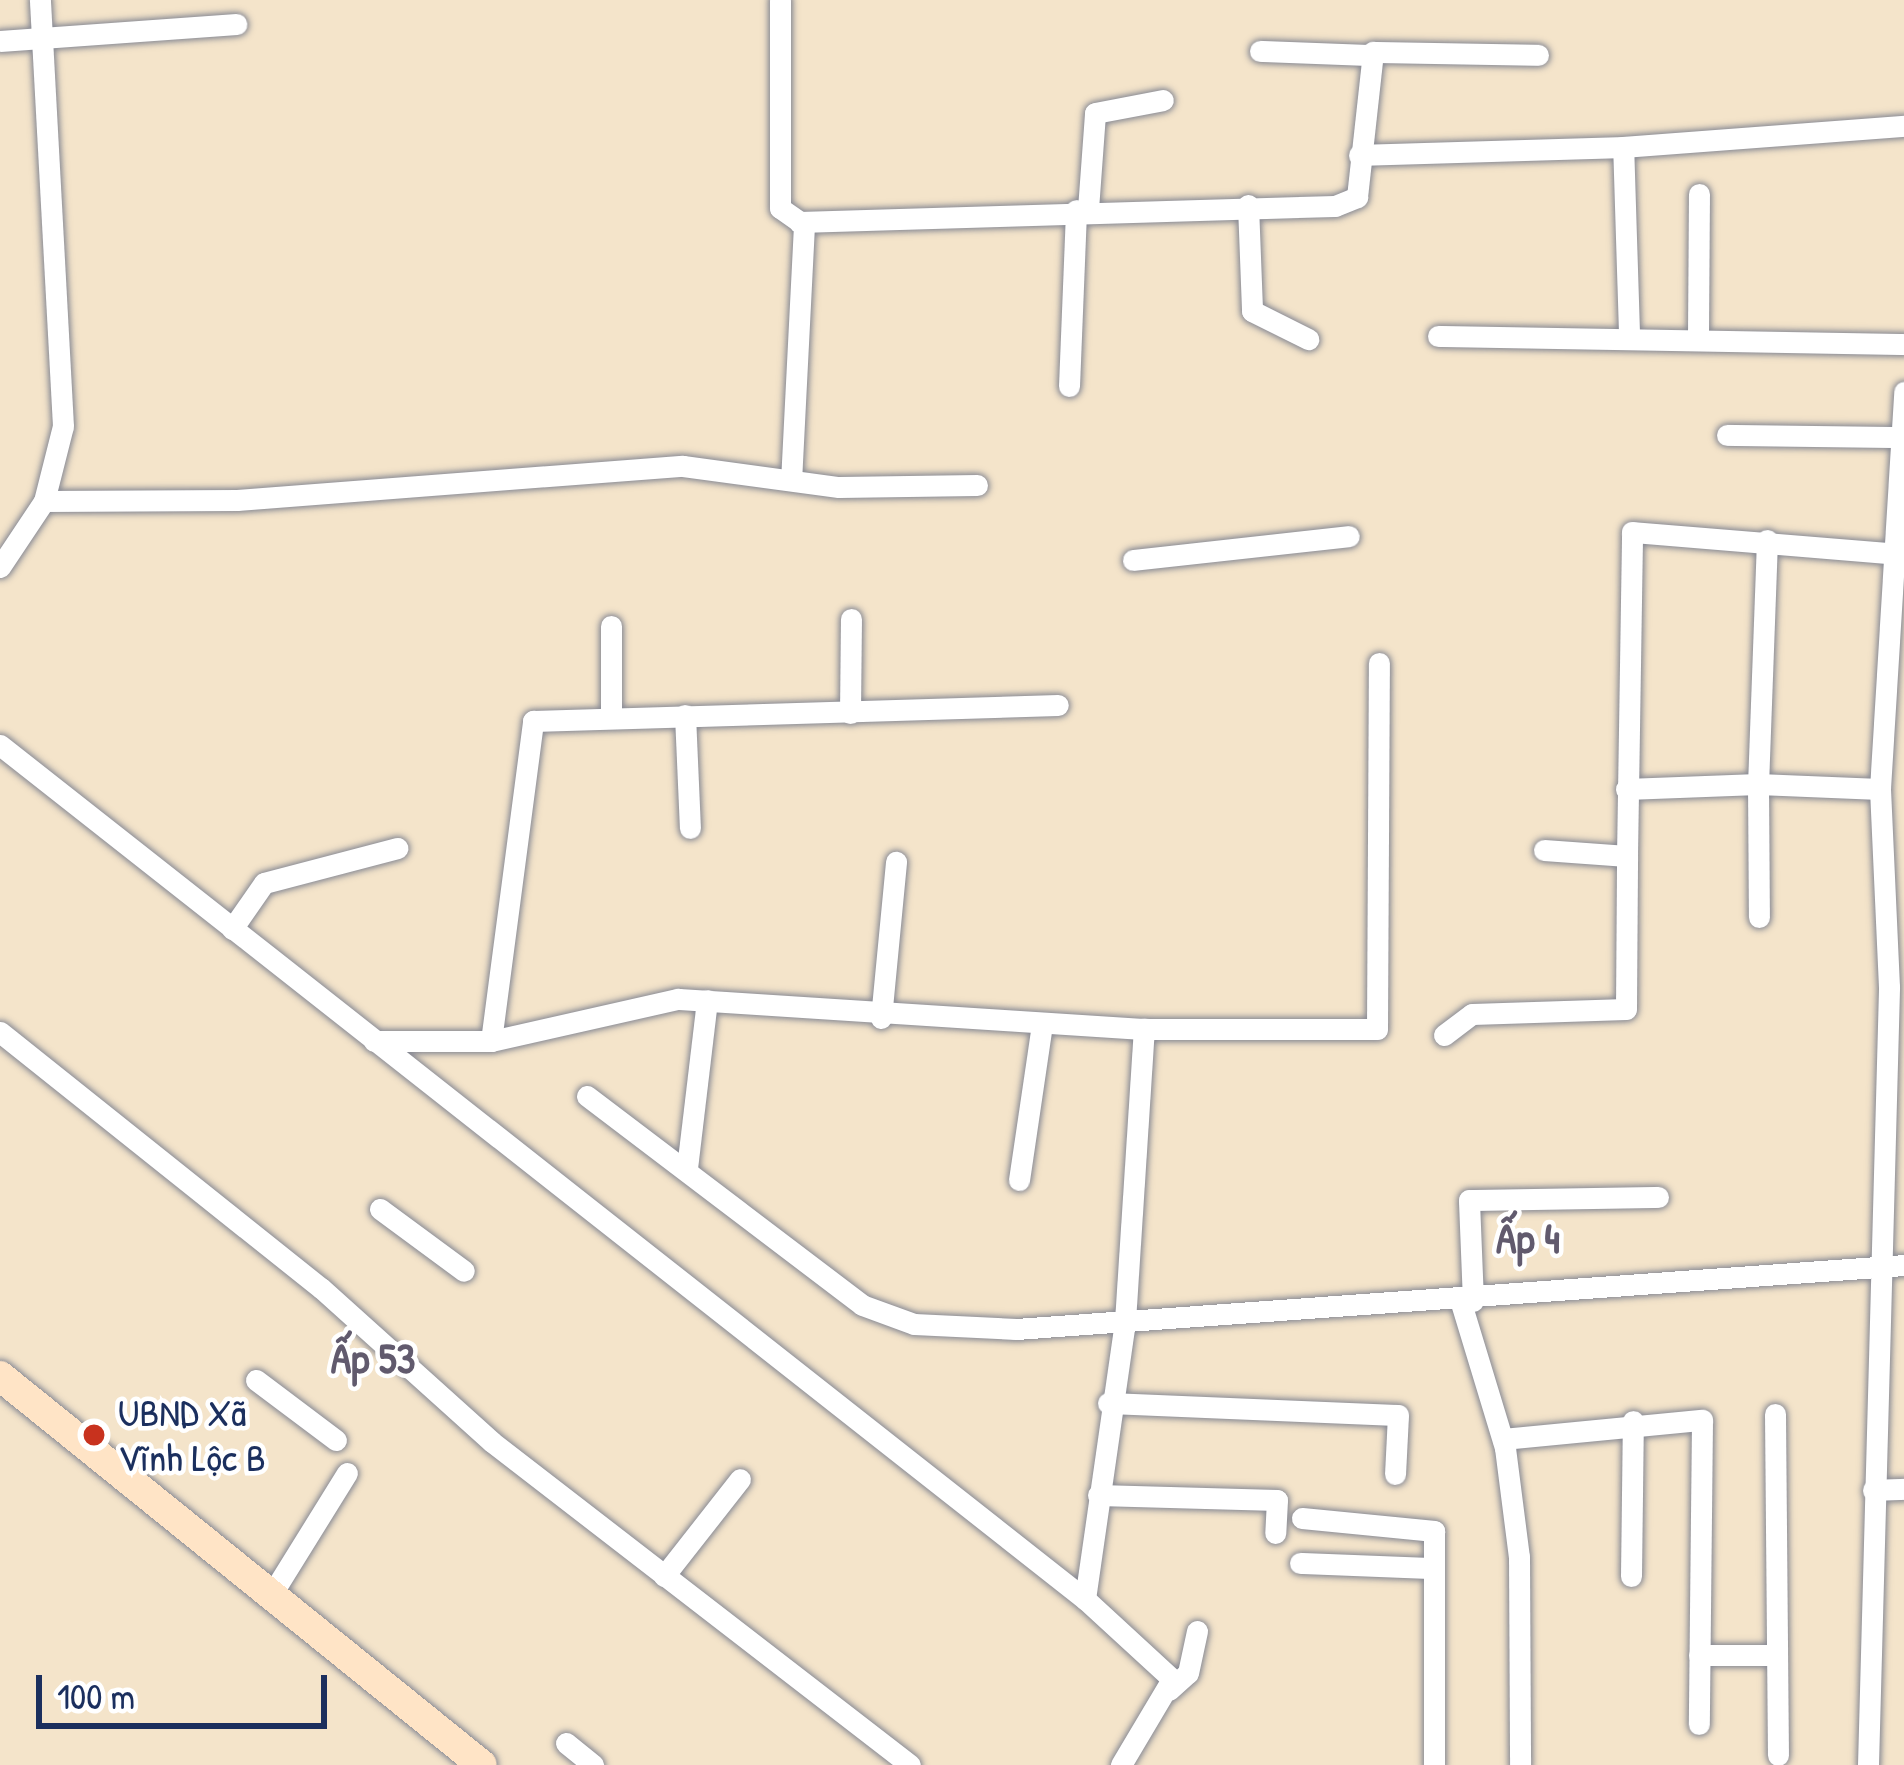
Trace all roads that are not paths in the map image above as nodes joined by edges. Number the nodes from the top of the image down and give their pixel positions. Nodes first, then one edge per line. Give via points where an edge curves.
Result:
1 (40, 0) edge
2 (780, 0) edge
3 (236, 24) dead end
4 (43, 34) junction
5 (0, 41) edge
6 (1260, 51) dead end
7 (1371, 55) junction
8 (1538, 55) dead end
9 (1162, 100) dead end
10 (1904, 126) edge
11 (1623, 147) junction
12 (1360, 155) junction
13 (1699, 194) dead end
14 (1248, 205) junction
15 (1082, 210) junction
16 (799, 222) junction
17 (1629, 332) junction
18 (1698, 335) junction
19 (1438, 336) dead end
20 (1308, 339) dead end
21 (1904, 344) edge
22 (1070, 386) dead end
23 (1904, 392) edge
24 (1727, 434) dead end
25 (1901, 437) junction
26 (791, 480) junction
27 (977, 485) dead end
28 (44, 501) junction
29 (1349, 536) dead end
30 (1767, 540) junction
31 (1898, 554) edge
32 (1133, 560) dead end
33 (0, 567) edge
34 (850, 619) dead end
35 (611, 626) dead end
36 (1378, 663) dead end
37 (1894, 682) edge
38 (1058, 705) dead end
39 (850, 713) junction
40 (685, 715) junction
41 (611, 718) junction
42 (0, 745) edge
43 (1758, 784) junction
44 (1626, 789) junction
45 (1880, 789) junction
46 (690, 828) dead end
47 (398, 848) dead end
48 (1544, 850) dead end
49 (1628, 856) junction
50 (896, 862) dead end
51 (1759, 917) dead end
52 (232, 929) junction
53 (707, 1000) junction
54 (881, 1018) junction
55 (1042, 1024) junction
56 (1144, 1029) junction
57 (0, 1032) edge
58 (1444, 1035) dead end
59 (1896, 1039) edge
60 (374, 1041) junction
61 (491, 1042) junction
62 (587, 1096) dead end
63 (687, 1168) junction
64 (1019, 1180) dead end
65 (1658, 1196) dead end
66 (380, 1209) dead end
67 (1904, 1265) edge
68 (1878, 1268) junction
69 (464, 1271) dead end
70 (1467, 1302) junction
71 (1125, 1322) junction
72 (0, 1376) edge
73 (256, 1380) dead end
74 (1108, 1403) junction
75 (1774, 1414) dead end
76 (1633, 1421) junction
77 (1503, 1439) junction
78 (336, 1440) dead end
79 (347, 1473) dead end
80 (1395, 1474) dead end
81 (740, 1479) dead end
82 (1904, 1489) edge
83 (1873, 1490) junction
84 (1098, 1495) junction
85 (1302, 1518) dead end
86 (1275, 1533) dead end
87 (1300, 1563) dead end
88 (1432, 1568) junction
89 (664, 1576) junction
90 (1631, 1576) dead end
91 (270, 1597) junction
92 (1085, 1599) junction
93 (1197, 1631) dead end
94 (1774, 1654) junction
95 (1699, 1655) junction
96 (1169, 1690) junction
97 (1699, 1724) dead end
98 (566, 1743) dead end
99 (1778, 1755) dead end
100 (482, 1765) edge
101 (593, 1765) edge
102 (910, 1765) edge
103 (1121, 1765) edge
104 (1434, 1765) edge
105 (1520, 1765) edge
106 (1868, 1765) edge

1 - 4 street
2 - 16 street via 780,208
3 - 4 street
4 - 5 street
4 - 28 street via 63,381
6 - 7 street
7 - 8 street
7 - 12 street
9 - 15 street via 1095,113
10 - 11 street
11 - 12 street
11 - 17 street
12 - 14 street via 1357,197
13 - 18 street
14 - 15 street
14 - 20 street via 1252,311
15 - 16 street
15 - 22 street
16 - 26 street
17 - 18 street
17 - 19 street
18 - 21 street
23 - 25 street
24 - 25 street
25 - 31 street
26 - 27 street
26 - 28 street via 683,466 237,500
28 - 33 street
29 - 32 street
30 - 31 street
30 - 43 street
30 - 44 street via 1632,532
31 - 37 street
34 - 39 street
35 - 41 street
36 - 56 street via 1377,1029
37 - 45 street
38 - 39 street
39 - 40 street
40 - 41 street
40 - 46 street
41 - 61 street via 537,719 525,730
42 - 52 street
43 - 44 street
43 - 45 street
43 - 51 street
44 - 49 street
45 - 59 street
47 - 52 street via 265,883
48 - 49 street
49 - 58 street via 1626,1009 1472,1014
50 - 54 street
52 - 60 street
53 - 54 street
53 - 61 street via 646,1001
53 - 63 street
54 - 55 street
55 - 56 street
55 - 64 street
56 - 71 street
57 - 89 street
59 - 68 street
60 - 61 street
60 - 92 street
62 - 63 street
63 - 71 street via 862,1304 914,1324
65 - 70 street via 1469,1200
66 - 69 street
67 - 68 street
68 - 70 street
68 - 83 street
70 - 71 street
70 - 77 street
71 - 74 street
72 - 91 main road
73 - 78 street
74 - 80 street via 1398,1415
74 - 84 street
75 - 94 street
76 - 77 street
76 - 90 street
76 - 95 street via 1702,1420
77 - 105 street via 1526,1626
79 - 91 street
81 - 89 street
82 - 83 street
83 - 106 street
84 - 86 street via 1277,1501
84 - 92 street
85 - 88 street via 1434,1532
87 - 88 street
88 - 104 street
89 - 102 street
91 - 100 main road
92 - 96 street via 1172,1679
93 - 96 street via 1188,1673
94 - 95 street
94 - 99 street
95 - 97 street
96 - 103 street
98 - 101 street

